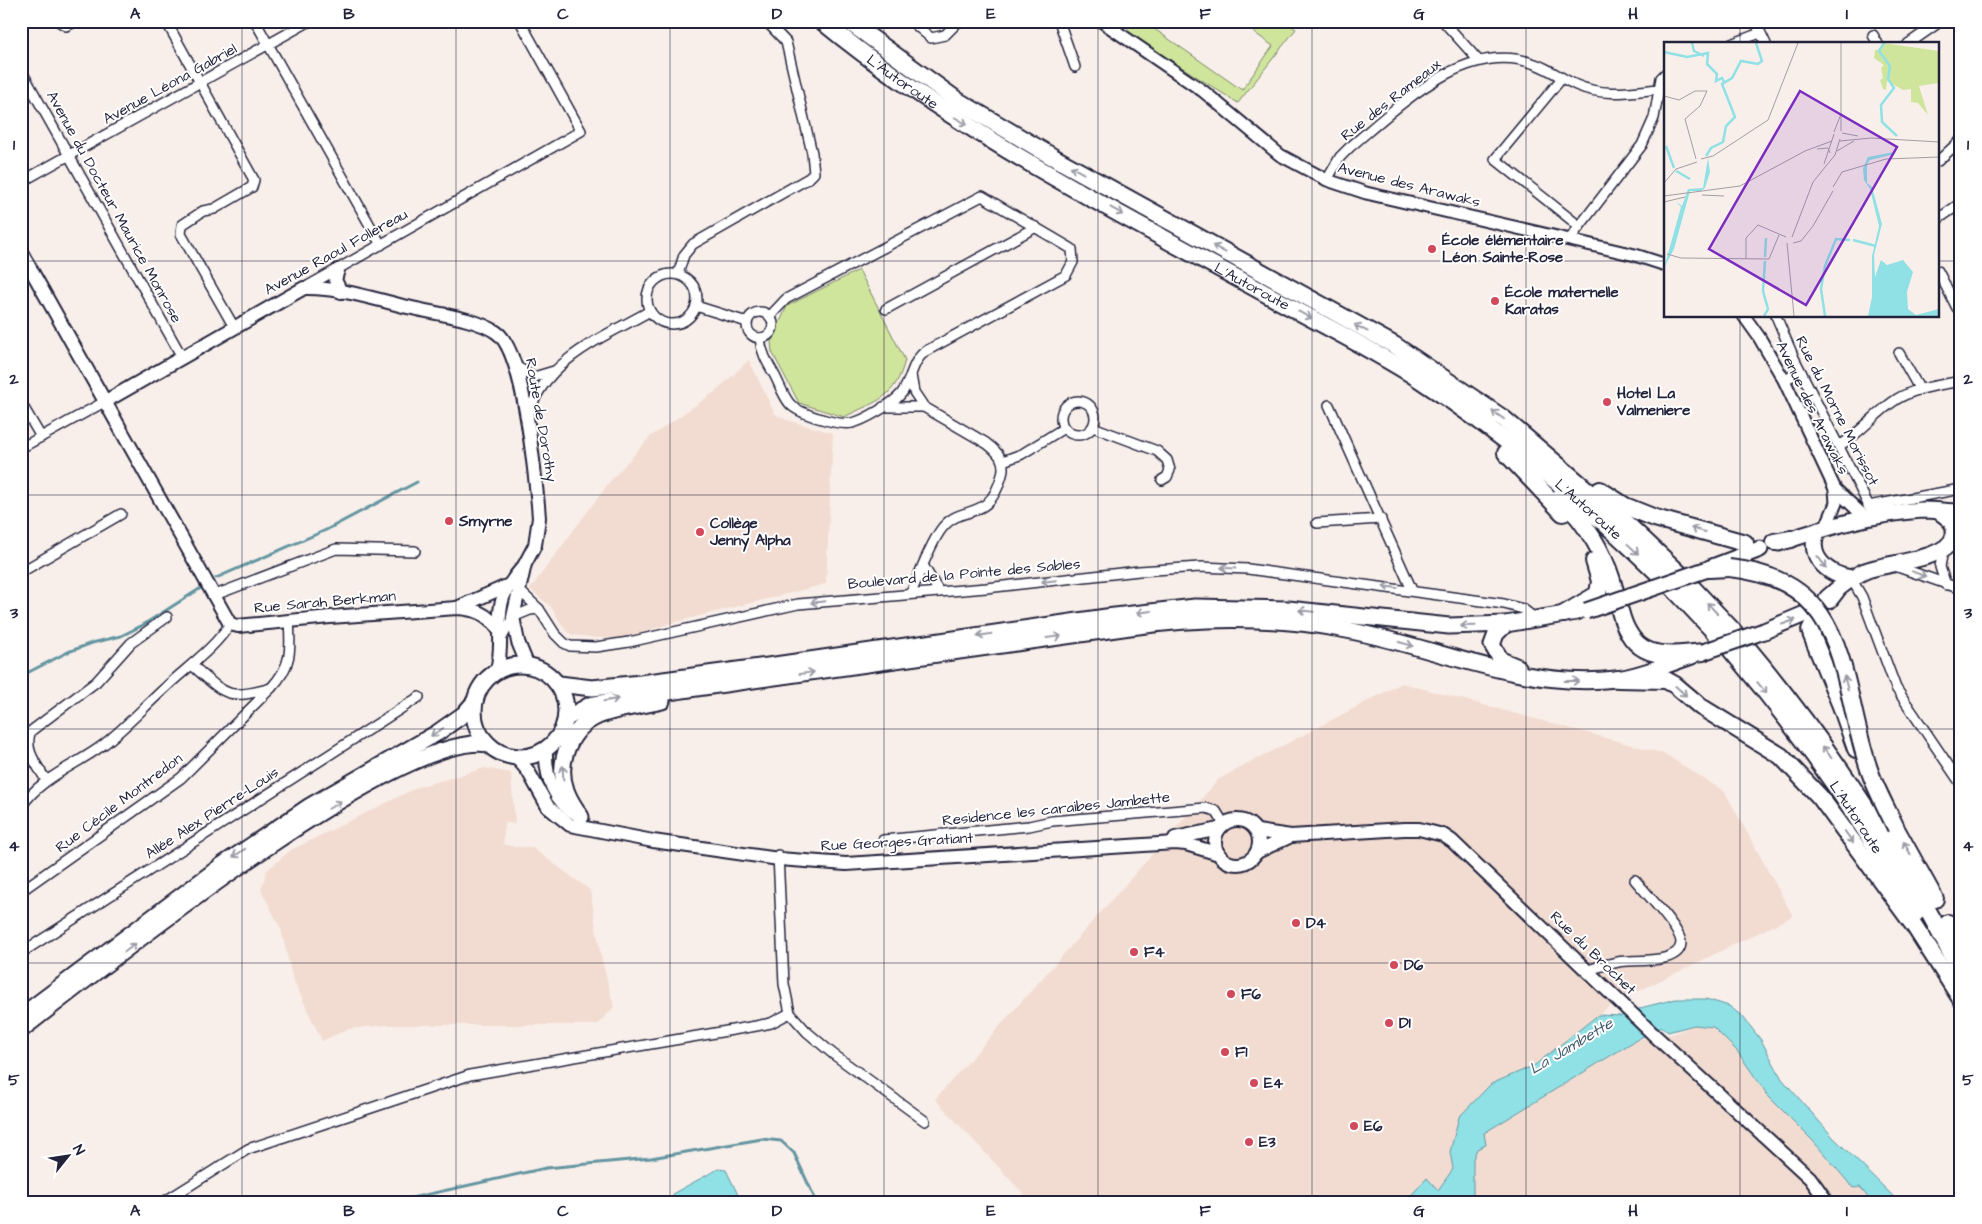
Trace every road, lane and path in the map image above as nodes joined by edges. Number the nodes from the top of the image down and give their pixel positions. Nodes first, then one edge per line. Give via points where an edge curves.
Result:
1 (58, 21) edge
2 (77, 21) edge
3 (166, 21) edge
4 (255, 21) edge
5 (310, 21) edge
6 (520, 21) edge
7 (766, 21) edge
8 (822, 21) edge
9 (848, 21) edge
10 (911, 21) edge
11 (959, 21) edge
12 (1059, 21) edge
13 (1101, 21) edge
14 (1443, 21) edge
15 (1755, 21) edge
16 (1941, 21) edge
17 (1118, 26) edge
18 (1760, 32) junction
19 (1736, 42) edge
20 (1765, 42) edge
21 (1911, 42) edge
22 (268, 45) junction
23 (1479, 61) junction
24 (1075, 67) dead end
25 (21, 70) edge
26 (1664, 75) edge
27 (1562, 78) junction
28 (200, 83) junction
29 (1658, 89) junction
30 (1961, 140) edge
31 (69, 156) junction
32 (1940, 159) edge
33 (1327, 180) junction
34 (21, 182) edge
35 (1961, 203) edge
36 (1940, 218) edge
37 (1579, 226) junction
38 (1036, 227) junction
39 (1569, 240) junction
40 (381, 245) junction
41 (21, 252) edge
42 (1664, 264) edge
43 (338, 270) junction
44 (678, 274) junction
45 (1940, 275) edge
46 (304, 288) junction
47 (340, 292) junction
48 (696, 306) junction
49 (1957, 308) dead end
50 (886, 309) dead end
51 (650, 311) junction
52 (770, 316) junction
53 (1745, 318) edge
54 (1777, 318) edge
55 (747, 322) junction
56 (234, 327) junction
57 (760, 338) junction
58 (1899, 353) dead end
59 (182, 357) junction
60 (517, 367) junction
61 (554, 370) junction
62 (1801, 372) junction
63 (911, 375) junction
64 (1417, 378) junction
65 (1784, 380) junction
66 (1961, 381) edge
67 (1920, 390) junction
68 (106, 401) junction
69 (21, 403) edge
70 (1329, 405) dead end
71 (883, 407) junction
72 (924, 407) junction
73 (526, 424) junction
74 (1093, 427) junction
75 (1064, 428) junction
76 (41, 437) junction
77 (1536, 445) junction
78 (1839, 446) junction
79 (21, 448) edge
80 (1506, 453) junction
81 (1003, 462) junction
82 (1162, 480) dead end
83 (1835, 489) junction
84 (1961, 489) edge
85 (1938, 511) junction
86 (1961, 512) edge
87 (121, 514) dead end
88 (1870, 514) junction
89 (1381, 519) junction
90 (1317, 523) dead end
91 (1822, 529) junction
92 (1957, 534) edge
93 (1744, 543) dead end
94 (1943, 550) junction
95 (415, 551) dead end
96 (1891, 564) junction
97 (923, 566) junction
98 (1707, 570) junction
99 (21, 572) edge
100 (1851, 578) junction
101 (1676, 580) junction
102 (1946, 585) junction
103 (514, 587) junction
104 (1961, 589) edge
105 (1412, 590) junction
106 (1615, 591) dead end
107 (939, 592) junction
108 (911, 593) junction
109 (215, 595) junction
110 (1831, 596) dead end
111 (1585, 607) junction
112 (456, 608) junction
113 (540, 609) junction
114 (1620, 611) dead end
115 (1564, 614) joint
116 (1815, 614) joint
117 (167, 617) dead end
118 (513, 617) junction
119 (289, 620) junction
120 (1538, 620) junction
121 (230, 624) junction
122 (1506, 624) junction
123 (498, 628) junction
124 (1733, 642) junction
125 (500, 643) junction
126 (1703, 652) junction
127 (192, 664) junction
128 (527, 664) junction
129 (496, 670) junction
130 (771, 677) junction
131 (1618, 679) junction
132 (1550, 680) junction
133 (559, 684) junction
134 (271, 688) junction
135 (419, 696) dead end
136 (475, 701) junction
137 (566, 718) junction
138 (488, 744) junction
139 (546, 750) junction
140 (516, 757) junction
141 (46, 780) junction
142 (1961, 784) edge
143 (21, 807) edge
144 (590, 823) junction
145 (1221, 826) junction
146 (1896, 828) junction
147 (1257, 831) junction
148 (1291, 836) junction
149 (883, 840) dead end
150 (1175, 841) junction
151 (1257, 852) junction
152 (1219, 854) junction
153 (778, 857) junction
154 (1635, 880) dead end
155 (21, 890) edge
156 (1961, 948) edge
157 (21, 953) edge
158 (1588, 970) junction
159 (1961, 973) edge
160 (1961, 998) edge
161 (790, 1013) junction
162 (21, 1016) edge
163 (21, 1030) edge
164 (925, 1122) dead end
165 (162, 1203) edge
166 (1828, 1203) edge

1 - 2 street via 66,26
3 - 28 street
4 - 22 street
5 - 22 street, Avenue Léona Gabriel
6 - 40 street, Avenue Raoul Follereau via 581,131
7 - 44 street via 786,42 814,173 693,244 684,255
8 -> 64 highway, L'Autoroute via 948,114
77 -> 9 highway, L'Autoroute via 1480,402 1394,345 1053,157 966,105
10 - 11 street via 931,38 945,35
12 - 24 street
13 - 17 street, Avenue des Arawaks
14 - 23 street
15 - 18 street
16 - 21 street
17 - 33 street, Avenue des Arawaks via 1280,155
18 - 19 street
18 - 20 street
22 - 28 street, Avenue Léona Gabriel
22 - 40 street
23 - 27 street, Rue des Rameaux via 1508,57 1521,59 1538,64
23 - 33 street, Rue des Rameaux via 1448,71 1370,130 1340,157
25 - 31 street, Avenue du Docteur Maurice Monrose
26 - 29 street
27 - 29 street, Rue des Rameaux via 1608,94
27 - 37 street via 1495,159
28 - 31 street, Avenue Léona Gabriel
28 - 56 street via 254,184 182,225 182,234
29 - 37 street via 1654,118 1642,145
30 - 32 street
31 - 34 street, Avenue Léona Gabriel
31 - 59 street, Avenue du Docteur Maurice Monrose
33 - 39 street, Avenue des Arawaks via 1366,193
35 - 36 street
37 - 39 street
38 - 50 street
38 - 52 street via 982,196 786,299
38 - 63 street via 1072,249 1073,262 1066,275 926,351 916,361
39 - 42 street, Avenue des Arawaks
40 - 43 street, Avenue Raoul Follereau
41 - 68 main road
43 - 46 street, Avenue Raoul Follereau
43 - 47 main road via 335,280
44 - 48 street via 691,283 697,298
44 - 51 street via 666,274 653,282 647,296
45 - 49 street
46 - 47 main road, Route de Dorothy via 329,288
46 - 56 main road, Avenue Raoul Follereau
47 - 60 main road, Route de Dorothy via 489,328 506,339
48 - 51 street via 687,320 671,324 655,318
48 - 55 street
51 - 61 street via 569,357
52 - 55 street via 756,312
52 - 57 street via 772,328 768,336
53 - 65 street, Avenue des Arawaks
54 - 62 street, Rue du Morne Morissot
55 - 57 street via 750,333
56 - 59 main road, Avenue Raoul Follereau
57 - 71 street via 764,357 790,404 798,411 844,424
58 - 67 street
59 - 68 main road, Avenue Raoul Follereau
60 - 61 street via 534,377
60 - 73 main road, Route de Dorothy
61 - 73 street via 533,403
62 - 65 street
62 - 78 street, Rue du Morne Morissot
63 - 71 street via 901,394
63 - 72 street via 914,392
64 - 80 highway
64 -> 101 highway, L'Autoroute via 1511,445
65 - 83 street, Avenue des Arawaks
66 - 67 street
67 - 78 street via 1898,398 1861,432
68 - 76 street
68 - 109 main road
69 - 76 street
70 - 89 street
71 - 72 street
72 - 81 street via 986,444
73 - 103 main road, Route de Dorothy via 540,518 535,545
74 - 75 street via 1079,435
74 - 75 street via 1093,410 1085,402 1074,401 1062,412
74 - 82 street via 1163,454 1170,470
75 - 81 street
76 - 79 street
93 -> 77 highway via 1625,506
77 - 101 highway, L'Autoroute
78 - 88 street, Rue du Morne Morissot
80 - 106 highway via 1556,494 1581,521 1600,552
80 - 111 highway via 1562,510 1582,539 1597,569 1599,591
81 - 97 street via 994,498 979,509 955,518 940,530
83 - 88 street, Avenue des Arawaks
83 - 91 street, Avenue des Arawaks via 1836,503
84 - 88 street
85 - 86 main road
85 - 88 main road
85 - 92 main road
87 - 99 street
88 - 91 main road
89 - 90 street
89 - 105 street
91 - 98 main road
91 -> 100 main road via 1814,549 1823,566 1833,574
92 - 94 main road
94 - 96 main road
94 - 102 street via 1940,567
95 - 109 street, Rue Sarah Berkman via 336,549
96 - 100 main road via 1872,568
96 -> 102 street
97 - 107 street
97 - 108 street
98 - 111 main road, bridge
146 -> 98 highway, bridge via 1869,770 1836,646 1819,610 1802,593 1782,581 1750,570
100 - 110 main road
100 - 142 street via 1862,597 1896,688
101 - 124 highway, L'Autoroute
102 - 104 street
103 - 112 main road
103 - 113 street, Boulevard de la Pointe des Sables
103 - 118 main road
103 - 123 main road via 500,604
105 -> 107 street, Boulevard de la Pointe des Sables via 1200,567
105 - 120 street, Boulevard de la Pointe des Sables via 1512,606 1523,609
107 - 108 street, Boulevard de la Pointe des Sables
108 -> 113 street, Boulevard de la Pointe des Sables via 798,604 596,647 564,643
109 - 121 main road
111 - 115 highway
112 - 119 main road, Rue Sarah Berkman
112 - 123 main road via 477,610
113 - 118 street
114 - 126 highway via 1628,635 1649,652 1670,655
115 - 120 main road
126 -> 116 main road, bridge
116 - 146 highway, bridge via 1810,630 1812,636 1865,775
117 - 141 street via 131,643 96,682 31,731 29,747 32,757
118 - 125 street
118 - 128 main road
119 - 121 main road, Rue Sarah Berkman via 238,626
119 - 134 street, Rue Cécile Montredon via 289,662 284,675
120 - 122 main road
121 - 127 street via 223,636
122 - 132 main road via 1492,642 1498,656
122 -> 133 main road via 1449,626 1288,609 1195,607 641,683 592,688
123 - 125 main road
159 -> 124 highway, L'Autoroute via 1931,914 1884,835 1800,714
124 -> 160 highway, L'Autoroute via 1845,798 1911,904
125 - 129 main road
126 - 131 main road
127 - 134 street via 227,694 246,695
127 - 141 street via 102,746
128 - 129 main road
128 - 133 main road via 550,675
129 - 136 main road via 479,689
130 -> 132 main road via 1162,622 1242,618 1341,628 1515,674
137 -> 130 main road via 598,703
144 -> 130 main road via 566,791 562,767 568,744 587,722 607,714
132 -> 131 main road
131 -> 160 highway via 1666,680 1701,707 1780,756 1820,797 1915,927
133 - 137 main road via 564,695
134 - 155 street, Rue Cécile Montredon via 181,778
135 - 157 street, Allée Alex Pierre-Louis
136 - 138 main road via 476,724
136 -> 162 main road via 464,714 444,728 310,806 221,866
137 - 139 main road via 563,731
138 - 140 main road via 501,753
163 -> 138 main road via 292,830 412,762 465,743
139 - 140 main road via 537,755
139 - 144 main road via 553,790 564,805
140 - 144 main road via 555,814 570,825
141 - 143 street
144 - 153 main road, Rue Georges Gratiant
145 - 147 main road via 1230,820 1242,820
145 - 149 street, Residence les caraibes Jambette via 1216,811 1206,808 1052,820 1029,826
145 - 150 main road
145 - 152 main road via 1215,842
156 -> 146 highway
147 - 148 main road, Rue du Brochet
147 - 151 main road via 1260,838
148 - 151 main road, Rue du Brochet
148 - 158 main road, Rue du Brochet via 1404,829 1443,835
150 - 152 main road
150 - 153 main road, Rue Georges Gratiant via 846,864
151 - 152 main road via 1252,859 1241,864 1228,862
153 - 161 street via 784,984
154 - 158 street via 1674,928 1680,938 1679,948 1663,959 1618,962
158 - 166 main road, Rue du Brochet via 1810,1178
161 - 164 street via 833,1054
161 - 165 street via 771,1023 756,1026 470,1075 248,1149

